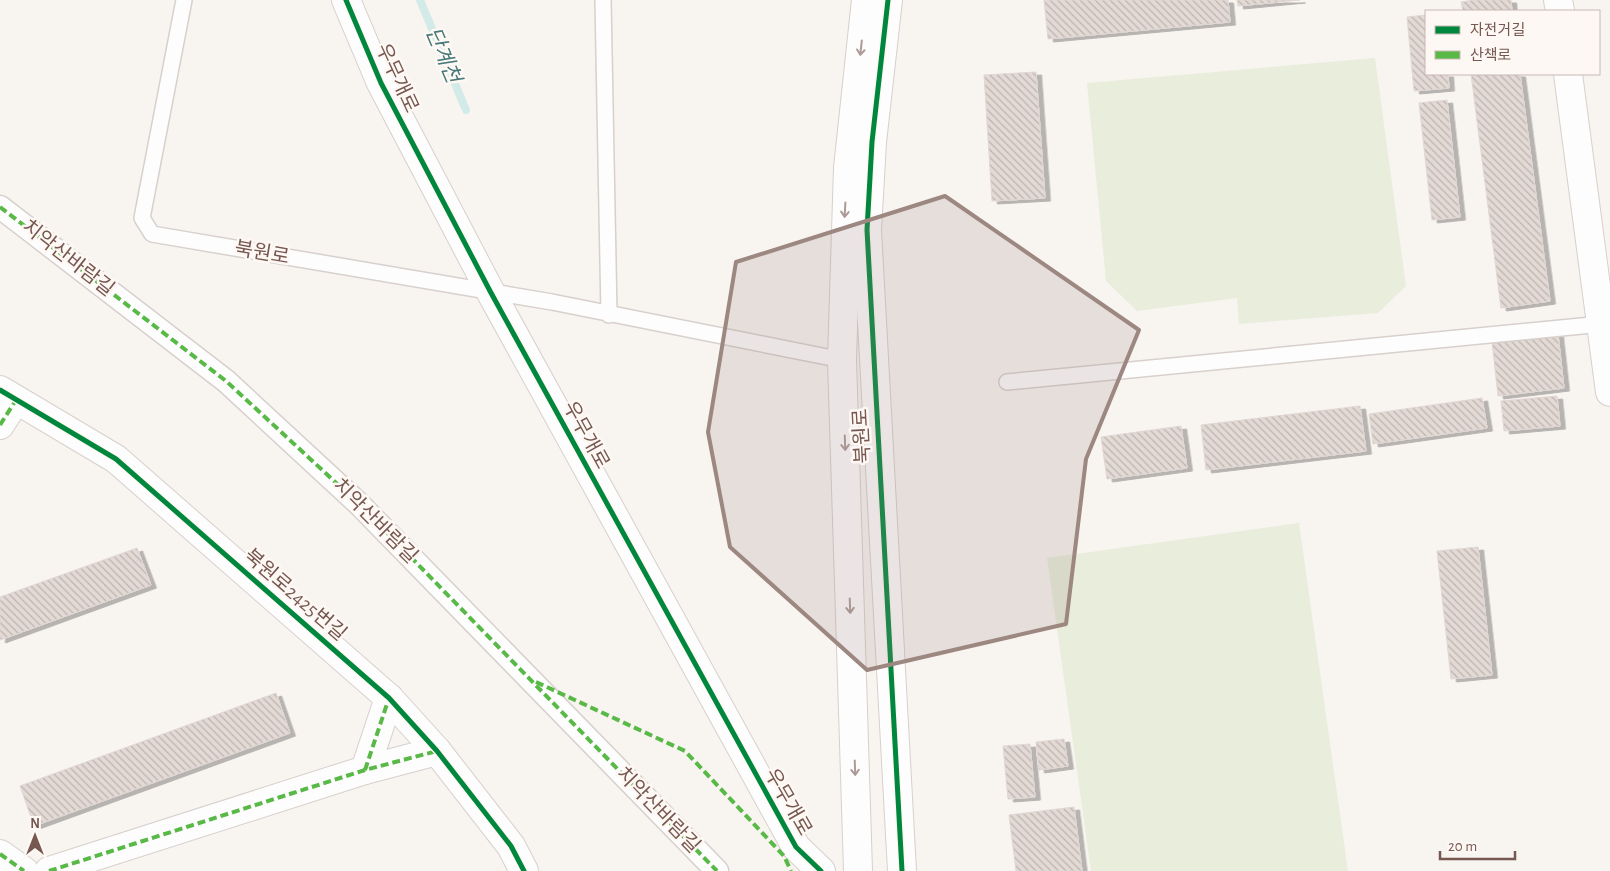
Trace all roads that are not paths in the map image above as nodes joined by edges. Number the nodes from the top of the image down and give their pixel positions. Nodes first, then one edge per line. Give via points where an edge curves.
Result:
1 (184, 0) edge
2 (346, 0) edge
3 (602, 0) edge
4 (866, 0) edge
5 (888, 0) edge
6 (1568, 75) edge
7 (0, 207) edge
8 (490, 292) junction
9 (609, 315) junction
10 (1606, 324) edge
11 (842, 360) junction
12 (1007, 382) dead end
13 (1610, 392) edge
14 (8, 395) edge
15 (0, 425) edge
16 (389, 698) junction
17 (437, 751) junction
18 (365, 770) junction
19 (0, 854) edge
20 (24, 871) edge
21 (49, 871) edge
22 (524, 871) edge
23 (717, 871) edge
24 (821, 871) edge
25 (858, 871) edge
26 (902, 871) edge

1 - 8 lane, 북원로 via 142,218 152,234
2 - 8 street, 우무개로 via 381,84
3 - 9 lane
4 -> 11 street, 북원로 via 844,225
5 - 26 street, 북원로 via 872,142 867,230
6 - 10 street
7 - 23 street, 치악산바람길 via 226,381 360,505
8 - 9 lane, 북원로
8 - 24 street, 우무개로 via 796,847
9 - 11 lane, 북원로
10 - 12 lane
10 - 13 street
11 -> 25 street, 북원로
14 - 15 street
14 - 16 street, 북원로2425번길 via 116,459
16 - 17 street, 북원로2425번길
16 - 18 street
17 - 18 street
17 - 22 street, 북원로2425번길 via 511,846
18 - 21 street
19 - 20 street

